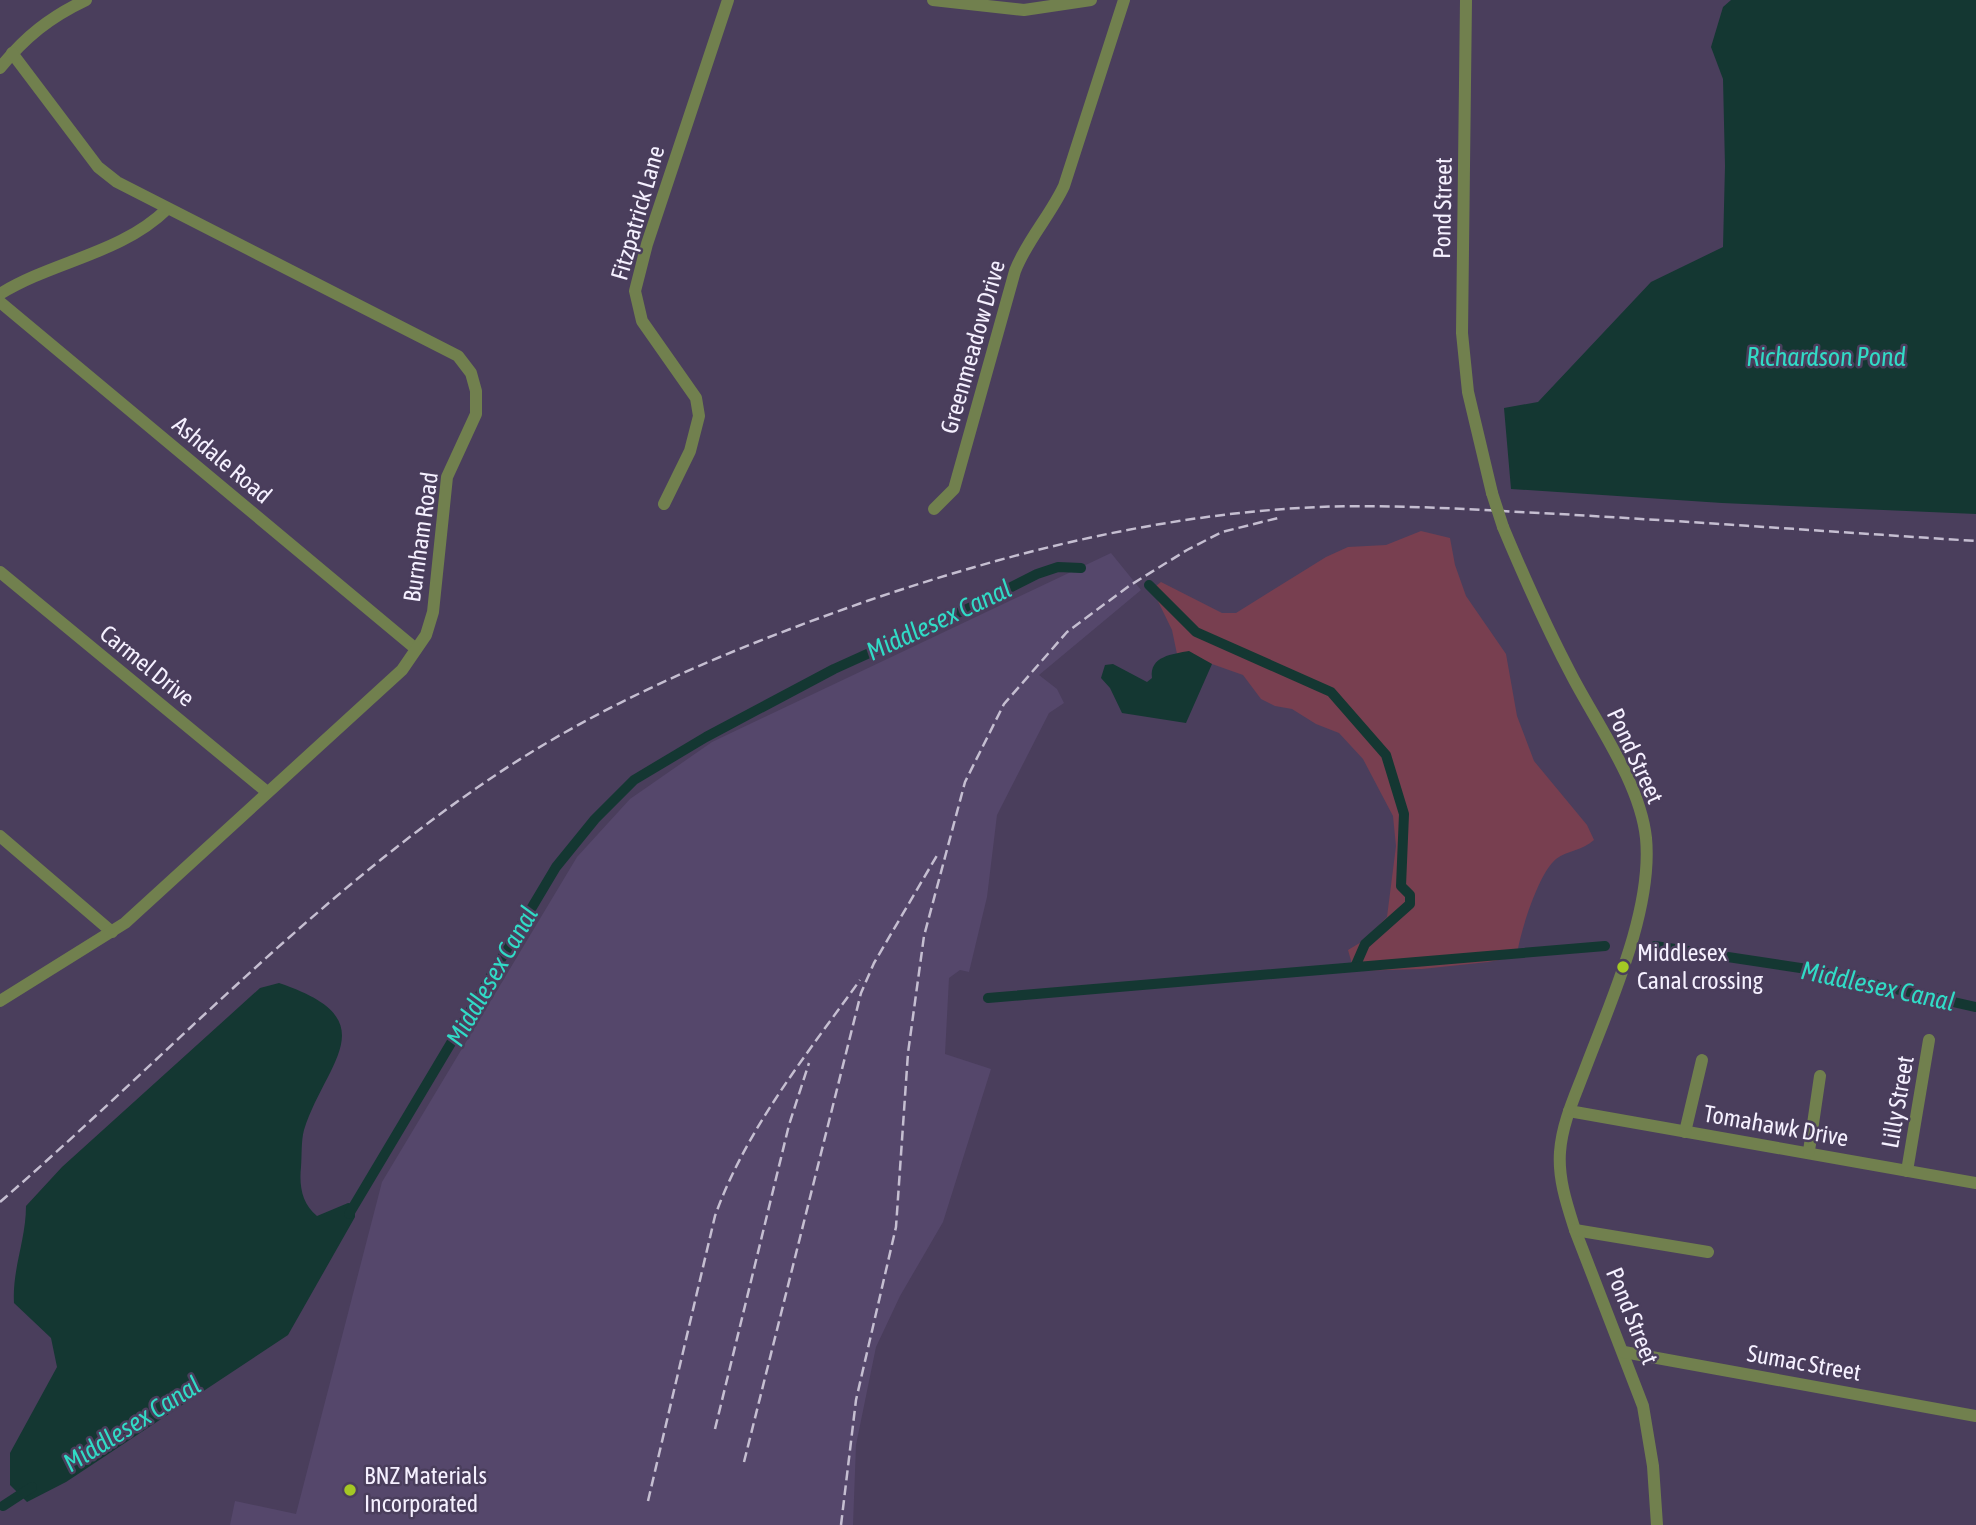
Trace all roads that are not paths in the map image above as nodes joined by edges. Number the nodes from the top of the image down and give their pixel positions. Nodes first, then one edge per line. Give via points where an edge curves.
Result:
1 (86, 0) edge
2 (728, 0) edge
3 (933, 0) edge
4 (1091, 0) edge
5 (1124, 0) edge
6 (1466, 0) edge
7 (12, 53) junction
8 (0, 68) edge
9 (167, 209) junction
10 (0, 294) edge
11 (0, 302) edge
12 (664, 504) dead end
13 (934, 509) dead end
14 (0, 572) edge
15 (416, 649) junction
16 (267, 792) junction
17 (0, 836) edge
18 (112, 933) junction
19 (0, 1001) edge
20 (1929, 1040) dead end
21 (1702, 1060) dead end
22 (1820, 1076) dead end
23 (1569, 1111) junction
24 (1685, 1132) junction
25 (1809, 1151) junction
26 (1907, 1171) junction
27 (1976, 1183) edge
28 (1575, 1230) junction
29 (1708, 1252) dead end
30 (1624, 1352) junction
31 (1976, 1416) edge
32 (1657, 1525) edge

1 - 7 street via 47,20
2 - 12 street, Fitzpatrick Lane via 635,291 642,321 696,398 699,416 690,451
3 - 4 street via 1024,10
5 - 13 street, Greenmeadow Drive via 1064,186 1015,271 954,489
6 - 23 street, Pond Street, bridge via 1462,333 1472,414 1503,527 1552,638 1613,750 1640,809 1646,838 1643,887 1628,953
7 - 8 street
7 - 9 street, Burnham Road via 98,167
9 - 10 street via 130,237 48,269
9 - 15 street, Burnham Road via 425,338 457,356 471,373 476,414 447,477 433,611
11 - 15 street, Ashdale Road
14 - 16 street, Carmel Drive
15 - 16 street, Burnham Road via 402,670
16 - 18 street, Burnham Road
17 - 18 street
18 - 19 street, Burnham Road
20 - 26 street, Lilly Street
21 - 24 street
22 - 25 street
23 - 24 street, Tomahawk Drive
23 - 28 street, Pond Street via 1563,1124 1560,1165
24 - 25 street, Tomahawk Drive
25 - 26 street, Tomahawk Drive
26 - 27 street, Tomahawk Drive
28 - 29 street
28 - 30 street, Pond Street
30 - 31 street, Sumac Street
30 - 32 street, Pond Street via 1643,1406

